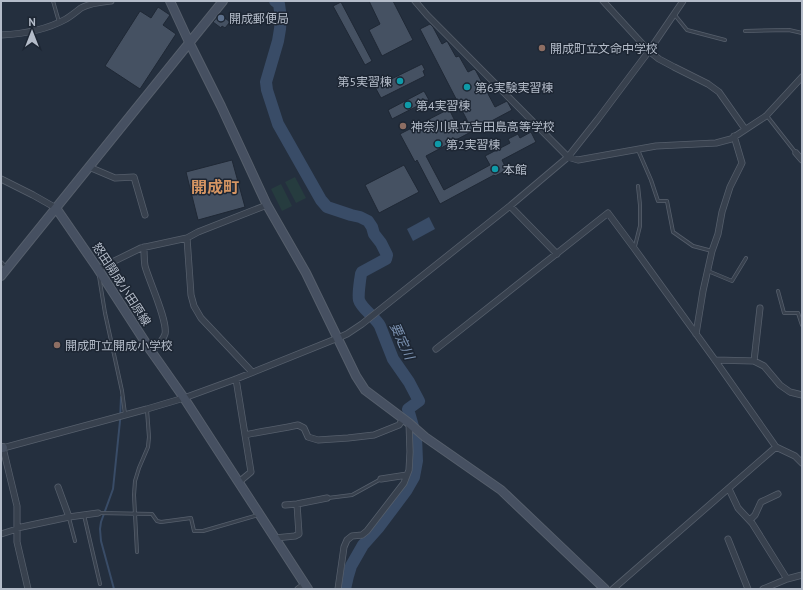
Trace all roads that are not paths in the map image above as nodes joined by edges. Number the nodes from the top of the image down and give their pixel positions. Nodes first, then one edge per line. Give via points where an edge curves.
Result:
1 (53, 1) edge
2 (111, 1) edge
3 (170, 1) edge
4 (223, 1) edge
5 (415, 1) edge
6 (603, 1) edge
7 (683, 1) edge
8 (674, 14) junction
9 (59, 22) junction
10 (745, 31) dead end
11 (802, 32) edge
12 (1, 35) edge
13 (725, 40) dead end
14 (189, 42) junction
15 (649, 51) junction
16 (802, 78) edge
17 (766, 116) junction
18 (745, 129) junction
19 (734, 136) junction
20 (638, 149) junction
21 (796, 153) joint
22 (568, 157) junction
23 (802, 160) edge
24 (89, 167) junction
25 (1, 179) edge
26 (638, 186) dead end
27 (267, 205) junction
28 (510, 206) junction
29 (56, 208) junction
30 (144, 215) dead end
31 (187, 238) junction
32 (144, 247) junction
33 (634, 248) junction
34 (712, 251) junction
35 (557, 254) junction
36 (746, 258) dead end
37 (1, 262) edge
38 (7, 268) junction
39 (98, 270) junction
40 (708, 271) junction
41 (1, 276) edge
42 (778, 291) dead end
43 (760, 308) dead end
44 (802, 325) edge
45 (696, 334) junction
46 (338, 338) junction
47 (436, 348) dead end
48 (151, 351) junction
49 (715, 360) junction
50 (754, 361) junction
51 (252, 372) junction
52 (236, 379) junction
53 (802, 395) edge
54 (184, 398) junction
55 (147, 409) junction
56 (125, 415) junction
57 (406, 421) junction
58 (245, 435) junction
59 (776, 447) junction
60 (2, 448) edge
61 (802, 463) edge
62 (407, 475) junction
63 (380, 479) joint
64 (239, 482) junction
65 (58, 487) dead end
66 (729, 489) junction
67 (778, 494) dead end
68 (327, 498) joint
69 (297, 504) junction
70 (285, 505) dead end
71 (98, 513) joint
72 (135, 514) junction
73 (260, 514) junction
74 (84, 515) junction
75 (69, 517) junction
76 (750, 520) junction
77 (17, 529) junction
78 (1, 534) edge
79 (275, 538) junction
80 (728, 539) dead end
81 (75, 541) dead end
82 (137, 552) dead end
83 (802, 575) edge
84 (787, 579) junction
85 (100, 584) dead end
86 (307, 586) edge
87 (28, 589) edge
88 (298, 589) edge
89 (338, 589) edge
90 (605, 589) edge
91 (613, 589) edge
92 (748, 589) edge
93 (763, 589) edge

1 - 9 lane
2 - 9 street via 82,8
3 - 14 street
4 - 14 street
5 - 22 street
6 - 15 street
7 - 8 street
8 - 13 lane via 687,30
8 - 15 street
9 - 12 street via 43,29
10 - 11 lane
14 - 24 street
14 - 27 street
15 - 18 street via 718,92
15 - 22 street
16 - 17 street
17 - 18 street
17 - 21 lane
18 - 19 street
19 - 20 street via 716,143
19 - 34 street via 742,163 730,187
20 - 22 street via 578,160
20 - 34 lane via 658,201 667,201 673,232 693,246
21 - 23 street
22 - 28 street
24 - 29 street
24 - 30 street via 115,178 134,177
25 - 29 street
26 - 33 lane via 640,226
27 - 31 street
27 - 46 street via 306,273
28 - 35 street
28 - 46 street via 372,316
29 - 38 street
29 - 39 street, 怒田開成小田原線
31 - 32 street
31 - 51 street via 194,306 201,318
32 - 39 street
32 - 48 street via 145,264 166,332
33 - 35 street via 608,213
33 - 45 street
34 - 40 street
35 - 47 street
36 - 40 lane via 732,281
37 - 38 lane
38 - 41 street
39 - 48 street, 怒田開成小田原線
39 - 56 lane
40 - 45 street
42 - 44 lane via 784,314 798,313
43 - 50 street
45 - 49 street
46 - 51 street
46 - 57 street via 365,390
48 - 54 street, 怒田開成小田原線
49 - 50 street
49 - 59 street
50 - 53 street via 764,366 780,385 790,392
51 - 52 street
52 - 54 street
52 - 58 street
54 - 55 street
54 - 64 street, 怒田開成小田原線
55 - 56 street
55 - 72 lane via 148,447 135,481
56 - 60 street
57 - 58 street via 374,434 348,438 318,440 308,437 304,428 298,424
57 - 62 street via 410,452
57 - 90 street via 501,490
58 - 64 street via 251,472
59 - 61 street via 795,456
59 - 66 street
60 - 77 street via 17,506
62 - 63 street
62 - 89 street via 404,483 367,531 347,540
63 - 68 lane via 352,495
64 - 73 street, 怒田開成小田原線
65 - 75 street
66 - 76 street via 738,508
66 - 91 street
67 - 76 street via 761,502
68 - 69 street
69 - 70 street
69 - 79 street via 299,534
71 - 72 lane
71 - 74 street
72 - 73 lane via 152,514 161,522 191,518 194,531 203,531
72 - 82 lane
73 - 79 street, 怒田開成小田原線
74 - 75 street
74 - 85 lane
75 - 77 street
75 - 81 lane
76 - 84 street
77 - 78 street
77 - 87 street via 17,542
79 - 86 street, 怒田開成小田原線
80 - 92 street
83 - 84 street
84 - 93 street
86 - 88 street

